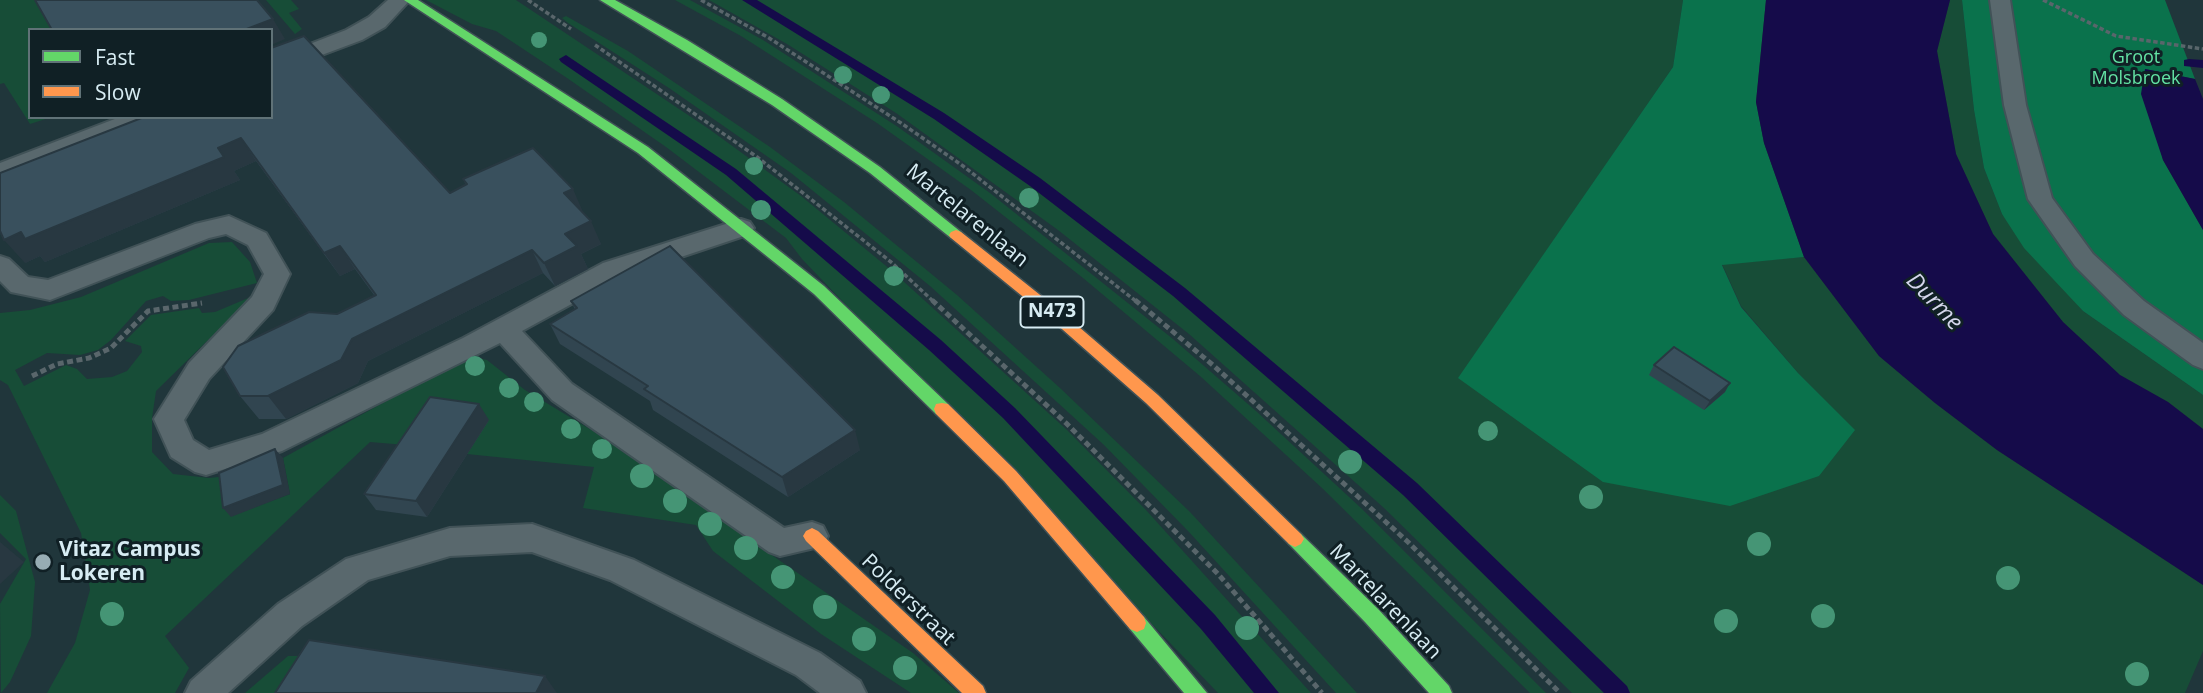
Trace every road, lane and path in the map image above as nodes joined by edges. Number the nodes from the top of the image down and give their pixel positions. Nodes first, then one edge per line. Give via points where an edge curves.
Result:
1 (400, 0) edge
2 (410, 0) edge
3 (528, 0) edge
4 (606, 0) edge
5 (2000, 0) edge
6 (2042, 0) edge
7 (582, 37) dead end
8 (593, 44) dead end
9 (2203, 49) edge
10 (273, 66) edge
11 (137, 119) edge
12 (0, 172) edge
13 (741, 228) junction
14 (0, 265) edge
15 (270, 289) junction
16 (503, 328) junction
17 (2203, 358) edge
18 (32, 376) dead end
19 (812, 537) joint
20 (203, 693) edge
21 (848, 693) edge
22 (976, 693) edge
23 (1197, 693) edge
24 (1322, 693) edge
25 (1441, 693) edge

1 - 10 lane via 377,22 354,35
2 - 13 street via 643,150
3 - 7 path
4 - 25 street, Martelarenlaan / N473 via 777,102 875,170 1048,309 1152,399 1256,500
5 - 17 lane via 2015,105 2040,199 2084,260 2134,308
6 - 9 path via 2116,36
8 - 24 path via 757,157 891,262 1066,423 1218,574
11 - 12 lane
13 - 16 lane via 611,270
13 - 23 street via 819,290 1010,476
14 - 15 lane via 20,285 50,290 204,230 229,225 257,239 277,274
15 - 16 lane via 264,303 199,372 169,419 182,448 206,463 271,443
15 - 18 path via 148,311 111,348 89,358 57,363
16 - 19 lane via 562,392 780,542
19 - 22 street, Polderstraat
20 - 21 lane via 290,615 358,569 450,542 532,538 622,570 808,664

